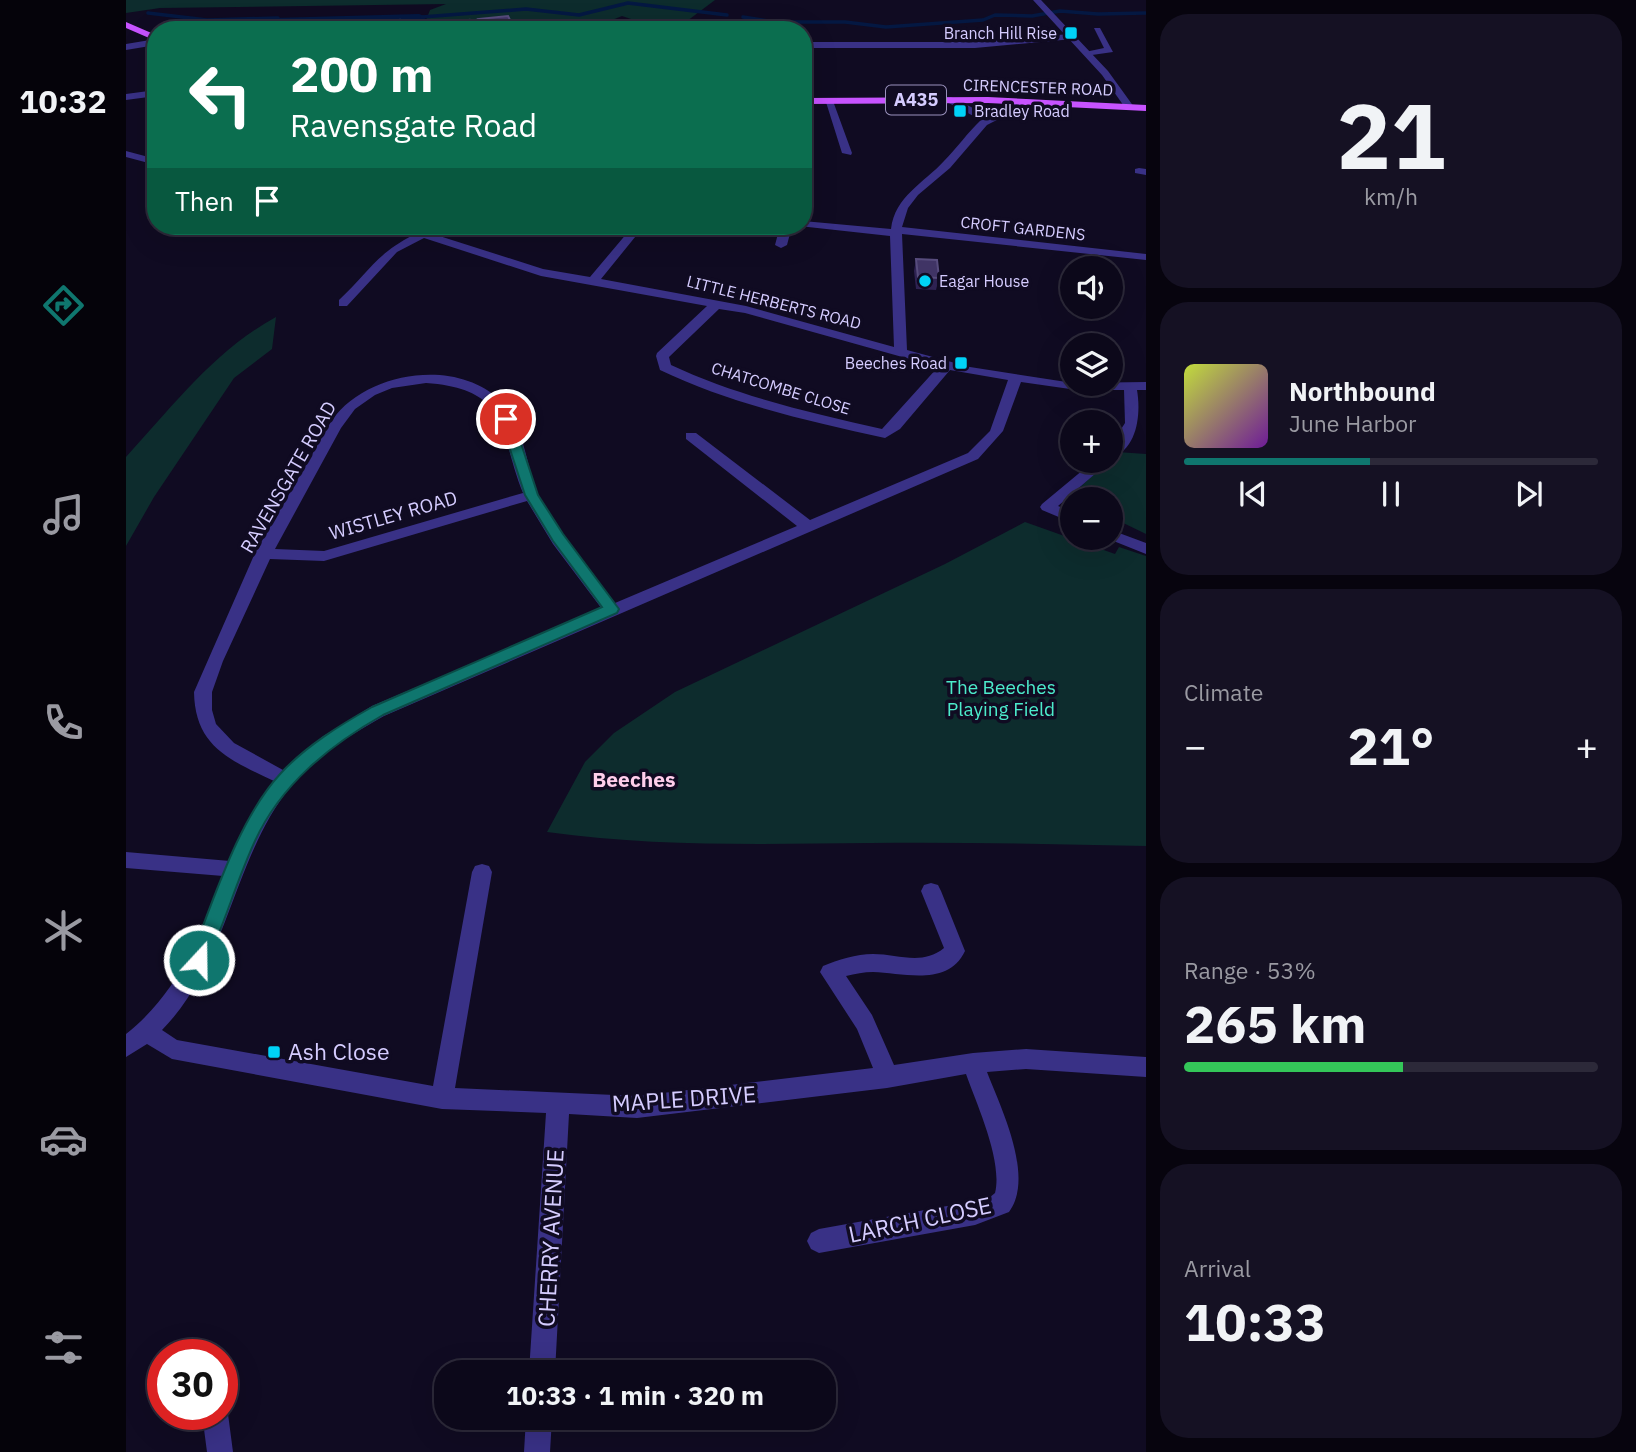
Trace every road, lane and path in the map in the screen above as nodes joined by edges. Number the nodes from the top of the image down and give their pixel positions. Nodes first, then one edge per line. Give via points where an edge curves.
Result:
1 (1040, 4) edge
2 (126, 25) edge
3 (1097, 30) dead end
4 (147, 36) edge
5 (1070, 37) junction
6 (147, 42) edge
7 (812, 46) edge
8 (126, 47) edge
9 (1088, 54) junction
10 (147, 94) edge
11 (126, 97) edge
12 (947, 99) junction
13 (812, 101) edge
14 (828, 101) junction
15 (1029, 101) junction
16 (1129, 107) junction
17 (1146, 108) edge
18 (989, 120) junction
19 (847, 153) dead end
20 (126, 154) edge
21 (147, 160) edge
22 (812, 224) edge
23 (896, 232) junction
24 (423, 235) edge
25 (428, 235) edge
26 (631, 235) edge
27 (784, 235) edge
28 (781, 245) dead end
29 (1146, 257) edge
30 (593, 281) junction
31 (343, 303) dead end
32 (716, 304) junction
33 (901, 353) junction
34 (946, 366) junction
35 (1015, 379) junction
36 (1146, 386) edge
37 (1130, 387) junction
38 (691, 436) dead end
39 (1123, 441) edge
40 (1088, 473) edge
41 (1071, 487) edge
42 (532, 495) junction
43 (1060, 496) edge
44 (1060, 512) edge
45 (809, 527) junction
46 (1123, 540) edge
47 (1146, 549) edge
48 (263, 553) junction
49 (611, 609) junction
50 (286, 779) junction
51 (126, 860) edge
52 (234, 869) junction
53 (482, 872) dead end
54 (931, 891) dead end
55 (146, 1031) junction
56 (126, 1047) edge
57 (973, 1063) junction
58 (1146, 1067) edge
59 (887, 1078) junction
60 (442, 1098) junction
61 (558, 1104) junction
62 (819, 1241) dead end
63 (543, 1360) edge
64 (217, 1430) edge
65 (538, 1430) edge
66 (220, 1452) edge
67 (537, 1452) edge

1 - 5 street
2 - 4 main road
3 - 9 street via 1110,50
5 - 7 street via 975,46
5 - 9 street
6 - 8 street
9 - 16 street
10 - 11 street
12 - 14 main road, CIRENCESTER ROAD / A435
12 - 15 main road, CIRENCESTER ROAD / A435
12 - 18 street
13 - 14 main road, CIRENCESTER ROAD / A435
14 - 19 street
15 - 16 main road, CIRENCESTER ROAD / A435
15 - 18 street
16 - 17 main road, CIRENCESTER ROAD / A435
18 - 23 street via 908,200
20 - 21 street
22 - 23 street, CROFT GARDENS
23 - 29 street, CROFT GARDENS
23 - 33 street
24 - 31 street via 393,250
25 - 30 street, LITTLE HERBERTS ROAD via 541,272
26 - 30 street
27 - 28 street
30 - 32 street, LITTLE HERBERTS ROAD
32 - 33 street, LITTLE HERBERTS ROAD
32 - 34 street, CHATCOMBE CLOSE via 663,356 665,367 825,421 885,434
33 - 34 street, LITTLE HERBERTS ROAD
34 - 35 street, LITTLE HERBERTS ROAD
35 - 37 street, LITTLE HERBERTS ROAD
35 - 45 street via 1000,428 982,450
36 - 37 street, LITTLE HERBERTS ROAD
37 - 39 street via 1134,409
38 - 45 street
40 - 41 street
42 - 48 street, WISTLEY ROAD via 324,555
42 - 48 street, RAVENSGATE ROAD via 506,419 490,398 454,383 404,383 366,395 347,410
42 - 49 street, RAVENSGATE ROAD
43 - 44 street via 1047,507
45 - 49 street
46 - 47 street
48 - 50 street, RAVENSGATE ROAD via 207,681 202,704 206,726 221,744
49 - 50 street via 378,711 327,742
50 - 52 street via 259,817
51 - 52 street
52 - 55 street via 199,960 177,996
53 - 60 street
54 - 59 street via 955,951 947,959 925,968 870,963 830,972 859,1009
55 - 56 street
55 - 60 street, MAPLE DRIVE via 172,1049
57 - 58 street, MAPLE DRIVE via 1026,1059
57 - 59 street, MAPLE DRIVE
57 - 62 street, LARCH CLOSE via 1008,1173 1008,1193 1003,1201 996,1208 975,1213
59 - 61 street, MAPLE DRIVE via 637,1107
60 - 61 street, MAPLE DRIVE
61 - 63 street, CHERRY AVENUE
64 - 66 street
65 - 67 street

